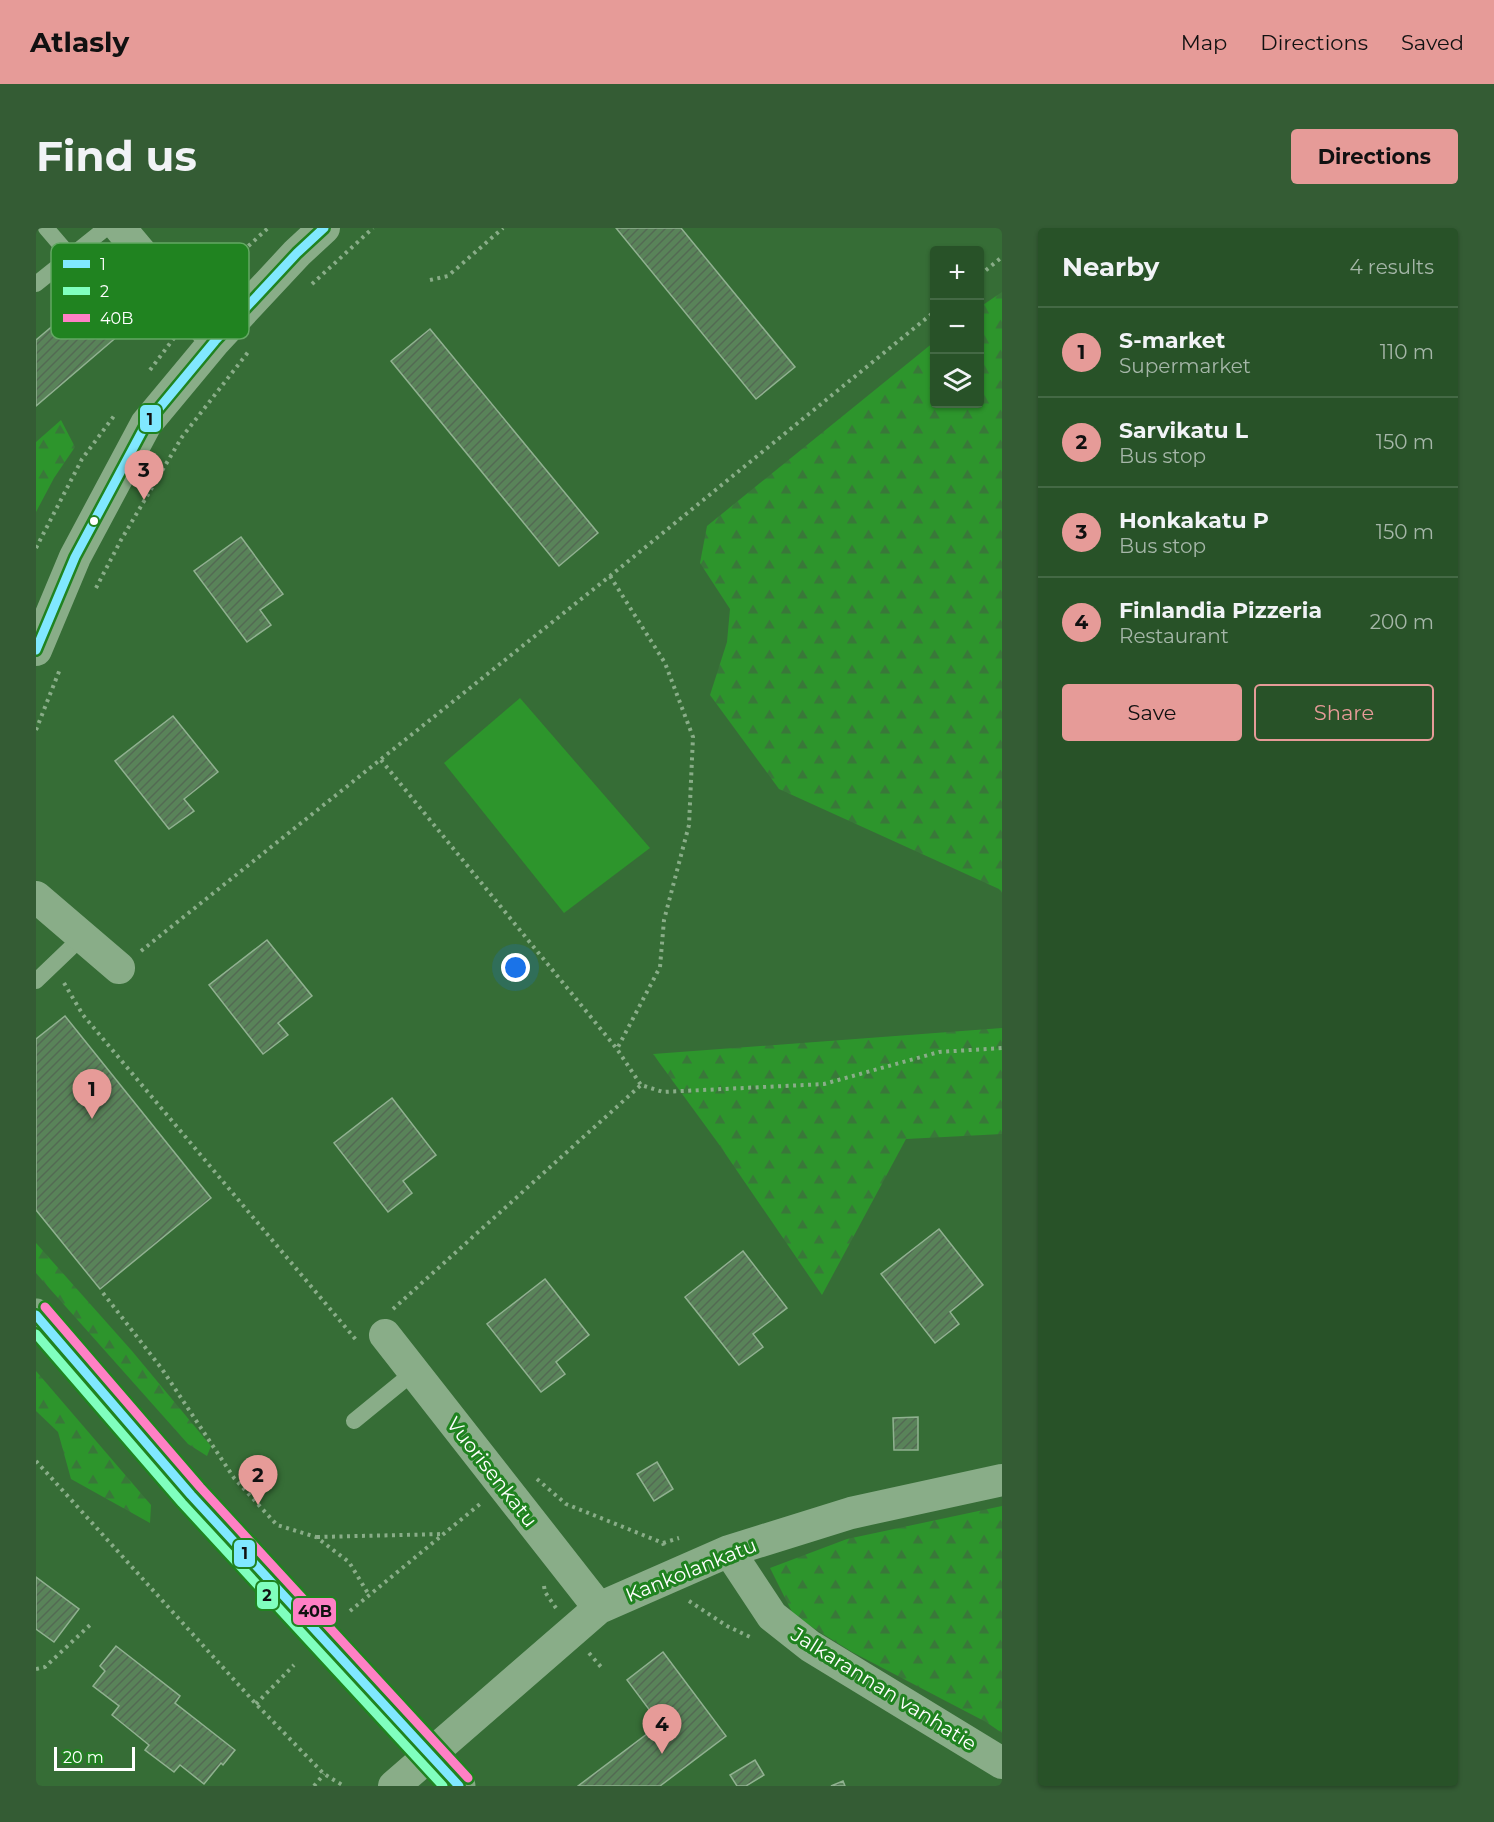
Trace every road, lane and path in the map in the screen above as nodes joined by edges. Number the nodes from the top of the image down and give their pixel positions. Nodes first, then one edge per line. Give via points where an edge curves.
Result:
1 (46, 228) edge
2 (106, 228) edge
3 (120, 228) edge
4 (324, 228) edge
5 (373, 228) edge
6 (503, 228) edge
7 (59, 243) edge
8 (86, 243) edge
9 (133, 243) edge
10 (1002, 257) edge
11 (51, 271) edge
12 (984, 272) edge
13 (430, 280) dead end
14 (36, 284) edge
15 (304, 292) dead end
16 (249, 305) edge
17 (930, 315) edge
18 (215, 341) edge
19 (253, 346) dead end
20 (610, 576) junction
21 (94, 592) dead end
22 (48, 658) edge
23 (36, 730) edge
24 (381, 760) junction
25 (36, 897) edge
26 (82, 937) junction
27 (54, 966) junction
28 (119, 968) joint
29 (36, 981) edge
30 (1002, 1048) edge
31 (617, 1049) junction
32 (641, 1085) junction
33 (103, 1293) dead end
34 (36, 1315) edge
35 (371, 1334) junction
36 (414, 1372) junction
37 (354, 1421) dead end
38 (36, 1461) edge
39 (1002, 1480) edge
40 (486, 1499) dead end
41 (444, 1534) junction
42 (316, 1537) junction
43 (729, 1551) junction
44 (369, 1595) junction
45 (599, 1608) junction
46 (350, 1611) dead end
47 (90, 1624) dead end
48 (294, 1665) dead end
49 (36, 1669) edge
50 (256, 1704) junction
51 (429, 1754) junction
52 (1002, 1763) edge
53 (324, 1774) junction
54 (314, 1786) edge
55 (344, 1786) edge
56 (394, 1786) edge
57 (459, 1786) edge

1 - 7 lane
2 - 8 lane
3 - 9 street
4 - 16 street
5 - 15 path
6 - 13 path via 448,276
10 - 12 path
11 - 14 lane
17 - 20 path
18 - 22 street via 146,424 75,557
19 - 21 path via 182,437
20 - 24 path
20 - 31 path via 665,663 693,737 689,825 664,920 660,967
22 - 23 path
24 - 28 path
24 - 31 path
25 - 26 street
26 - 27 lane
26 - 28 street
27 - 29 lane
27 - 35 path via 83,1015
30 - 32 path via 939,1052 824,1084 663,1092
31 - 32 path
32 - 35 path
33 - 42 path via 162,1369 234,1478 277,1525
34 - 51 main road via 106,1400
35 - 36 street, Vuorisenkatu
36 - 37 lane
36 - 45 street, Vuorisenkatu
38 - 50 path
39 - 43 street, Kankolankatu via 851,1513
40 - 41 path
41 - 42 path
41 - 44 path
42 - 44 path via 349,1562
43 - 45 street, Kankolankatu
43 - 52 street, Jalkarannan vanhatie via 772,1616 810,1646
44 - 46 path
45 - 51 street, Kankolankatu
47 - 49 path via 45,1667
48 - 50 path
50 - 53 path
51 - 56 street, Kankolankatu
51 - 57 main road
53 - 54 path
53 - 55 path

